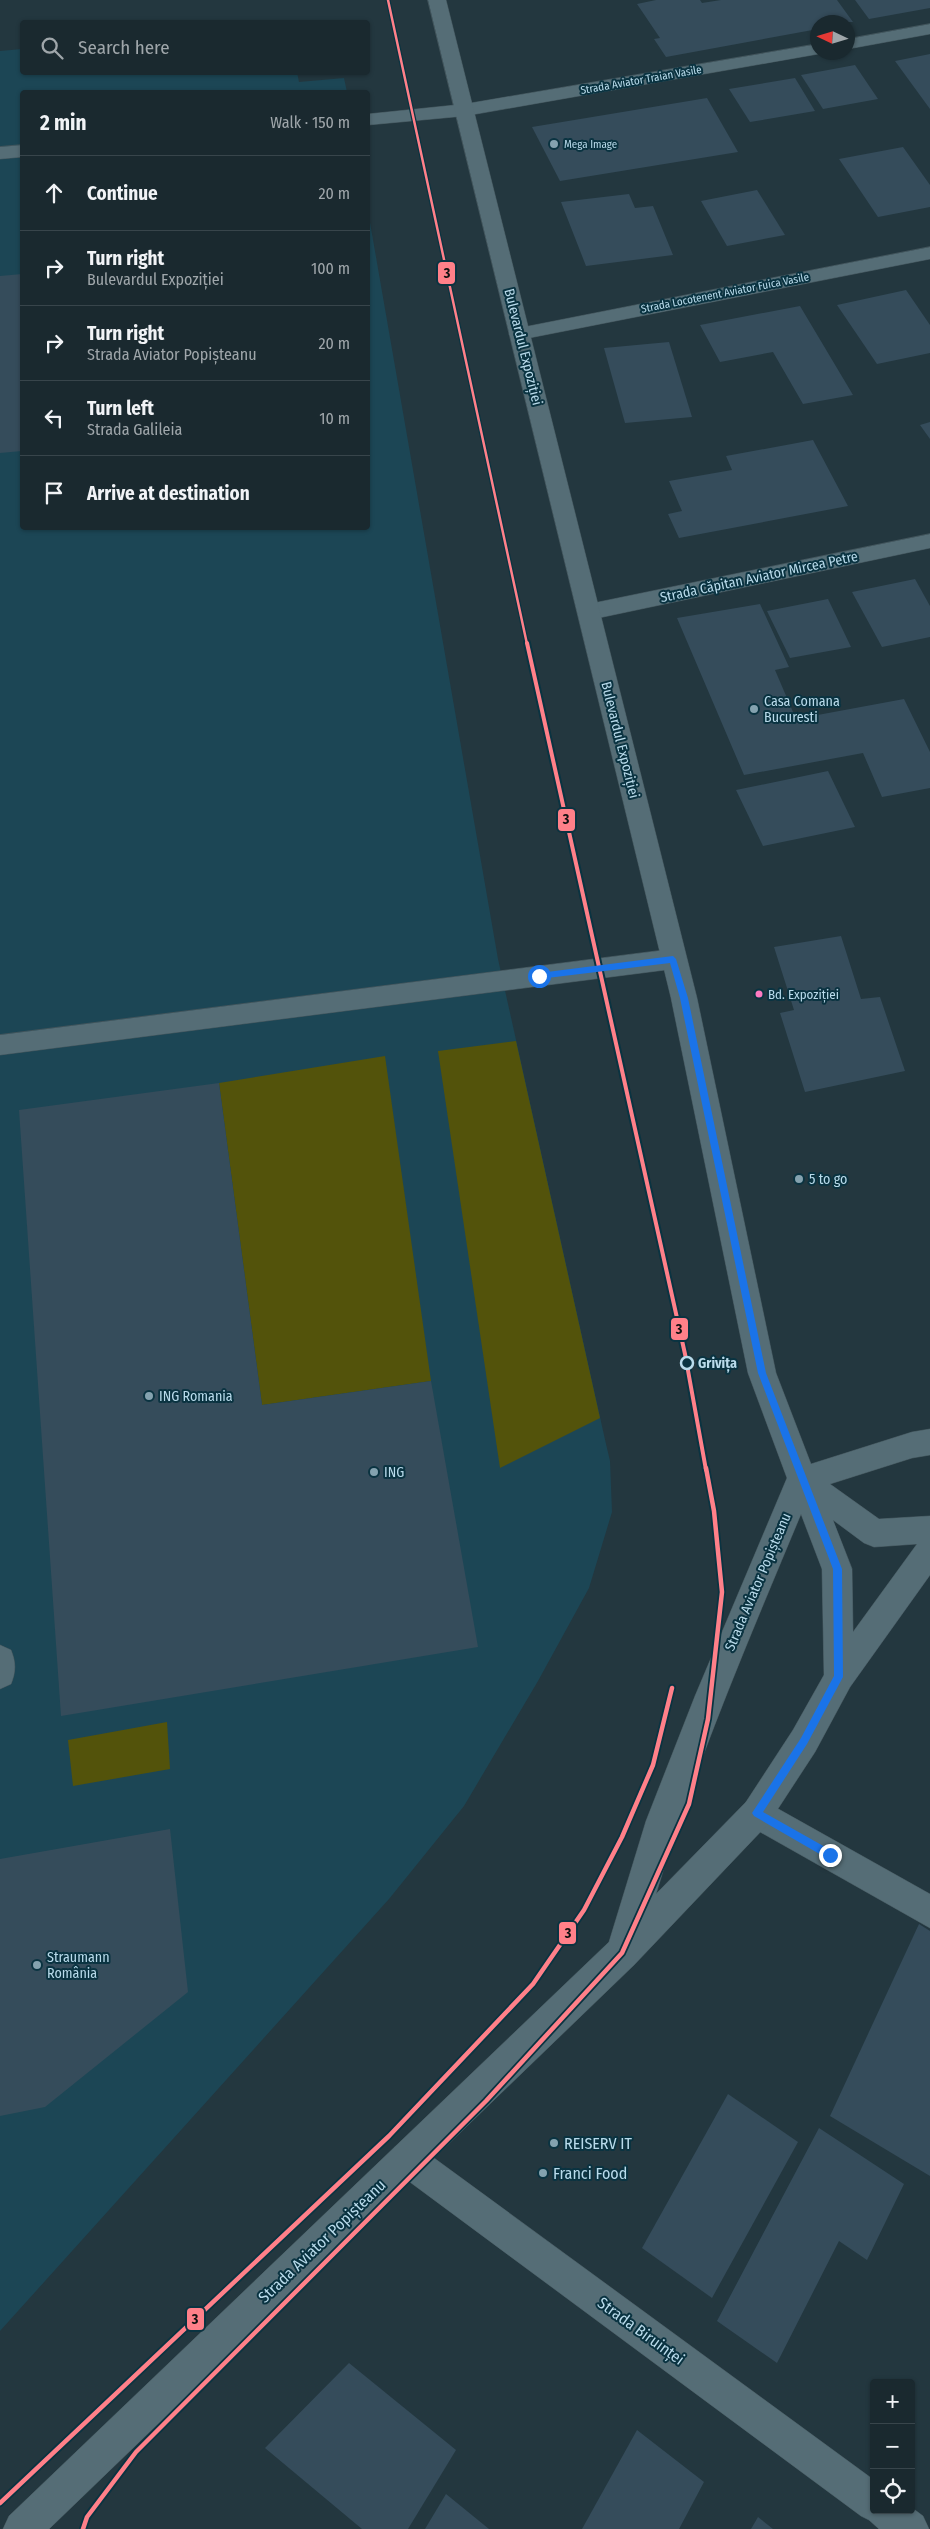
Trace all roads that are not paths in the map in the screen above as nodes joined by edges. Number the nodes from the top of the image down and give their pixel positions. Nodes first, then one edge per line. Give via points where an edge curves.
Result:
1 (437, 0) edge
2 (930, 29) edge
3 (855, 43) edge
4 (810, 50) edge
5 (465, 110) junction
6 (370, 120) edge
7 (20, 151) edge
8 (0, 153) edge
9 (930, 253) edge
10 (519, 334) junction
11 (930, 541) edge
12 (588, 612) junction
13 (673, 959) junction
14 (0, 1045) edge
15 (930, 1442) edge
16 (802, 1480) junction
17 (930, 1530) edge
18 (930, 1550) edge
19 (0, 1660) edge
20 (0, 1674) edge
21 (839, 1677) junction
22 (757, 1813) junction
23 (930, 1912) edge
24 (622, 1953) junction
25 (407, 2159) junction
26 (870, 2500) edge
27 (889, 2514) edge
28 (22, 2529) edge
29 (910, 2529) edge

1 - 5 street, Bulevardul Expoziției
2 - 3 street
4 - 5 street, Strada Aviator Traian Vasile
5 - 6 street, Strada Aviator Traian Vasile
5 - 10 street, Bulevardul Expoziției
7 - 8 street
9 - 10 street, Strada Locotenent Aviator Fuica Vasile
10 - 12 street, Bulevardul Expoziției
11 - 12 street, Strada Căpitan Aviator Mircea Petre
12 - 13 street, Bulevardul Expoziției
13 - 14 street
13 - 16 street, Bulevardul Expoziției via 762,1373
15 - 16 street
16 - 17 street via 874,1533
16 - 21 street, Bulevardul Expoziției via 837,1569
16 - 24 street, Strada Aviator Popișteanu via 710,1696 662,1821
18 - 21 street, Strada Aviator Popișteanu
19 - 20 street
21 - 22 street, Strada Aviator Popișteanu via 804,1741
22 - 23 street
22 - 24 street, Strada Aviator Popișteanu
24 - 25 street, Strada Aviator Popișteanu
25 - 26 street, Strada Biruinței
25 - 28 street, Strada Aviator Popișteanu
27 - 29 street

